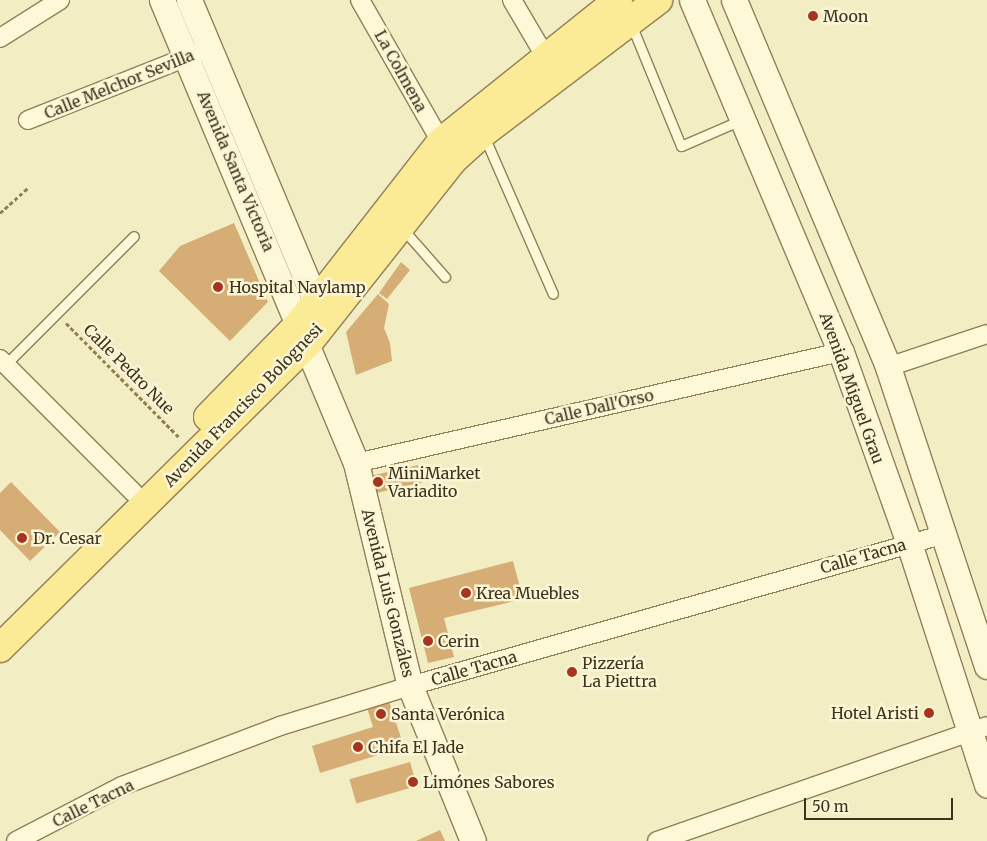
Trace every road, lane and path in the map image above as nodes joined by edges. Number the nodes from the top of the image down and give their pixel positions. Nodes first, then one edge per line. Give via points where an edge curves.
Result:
1 (60, 0) edge
2 (162, 0) edge
3 (189, 0) edge
4 (360, 0) edge
5 (512, 0) edge
6 (658, 0) edge
7 (692, 0) edge
8 (734, 0) edge
9 (624, 11) edge
10 (0, 38) edge
11 (198, 52) junction
12 (545, 56) junction
13 (744, 118) junction
14 (28, 120) dead end
15 (483, 133) junction
16 (441, 142) junction
17 (28, 188) dead end
18 (0, 213) edge
19 (393, 219) junction
20 (134, 236) dead end
21 (446, 276) dead end
22 (553, 294) dead end
23 (57, 314) junction
24 (312, 322) junction
25 (987, 334) edge
26 (841, 352) junction
27 (3, 362) edge
28 (888, 367) junction
29 (184, 442) junction
30 (356, 463) junction
31 (134, 493) junction
32 (945, 534) junction
33 (909, 543) junction
34 (0, 621) edge
35 (0, 648) edge
36 (987, 666) edge
37 (410, 686) junction
38 (979, 729) edge
39 (987, 785) edge
40 (16, 841) edge
41 (473, 841) edge
42 (657, 841) edge

1 - 10 street
2 - 11 main road, Avenida Santa Victoria
3 - 11 main road, Avenida Santa Victoria
4 - 16 street, La Colmena
5 - 12 street
6 - 9 main road, Avenida Francisco Bolognesi
7 - 13 main road, Avenida Miguel Grau
8 - 28 main road
9 - 12 main road, Avenida Francisco Bolognesi
9 - 13 lane via 681,146
9 - 15 main road, Avenida Francisco Bolognesi
11 - 14 street, Calle Melchor Sevilla
11 - 24 main road, Avenida Santa Victoria
12 - 16 main road, Avenida Francisco Bolognesi
13 - 26 main road, Avenida Miguel Grau
15 - 19 main road, Avenida Francisco Bolognesi
15 - 22 lane
16 - 19 main road, Avenida Francisco Bolognesi
17 - 18 path
19 - 21 lane
19 - 24 main road, Avenida Francisco Bolognesi
20 - 23 lane
23 - 27 lane
23 - 29 path, Calle Pedro Nue
24 - 29 main road, Avenida Francisco Bolognesi
24 - 30 main road, Avenida Luis Gonzáles
24 - 35 main road, Avenida Francisco Bolognesi
25 - 28 street
26 - 30 street, Calle Dall'Orso
26 - 33 main road, Avenida Miguel Grau
27 - 31 street
28 - 32 main road
29 - 31 main road, Avenida Francisco Bolognesi
30 - 37 main road, Avenida Luis Gonzáles
31 - 34 main road, Avenida Francisco Bolognesi
32 - 33 street, Calle Tacna
32 - 36 main road
33 - 37 street, Calle Tacna
33 - 38 main road, Avenida Miguel Grau
37 - 40 street, Calle Tacna via 280,726 122,786
37 - 41 main road, Avenida Luis Gonzáles
38 - 39 main road, Avenida Miguel Grau
38 - 42 street

